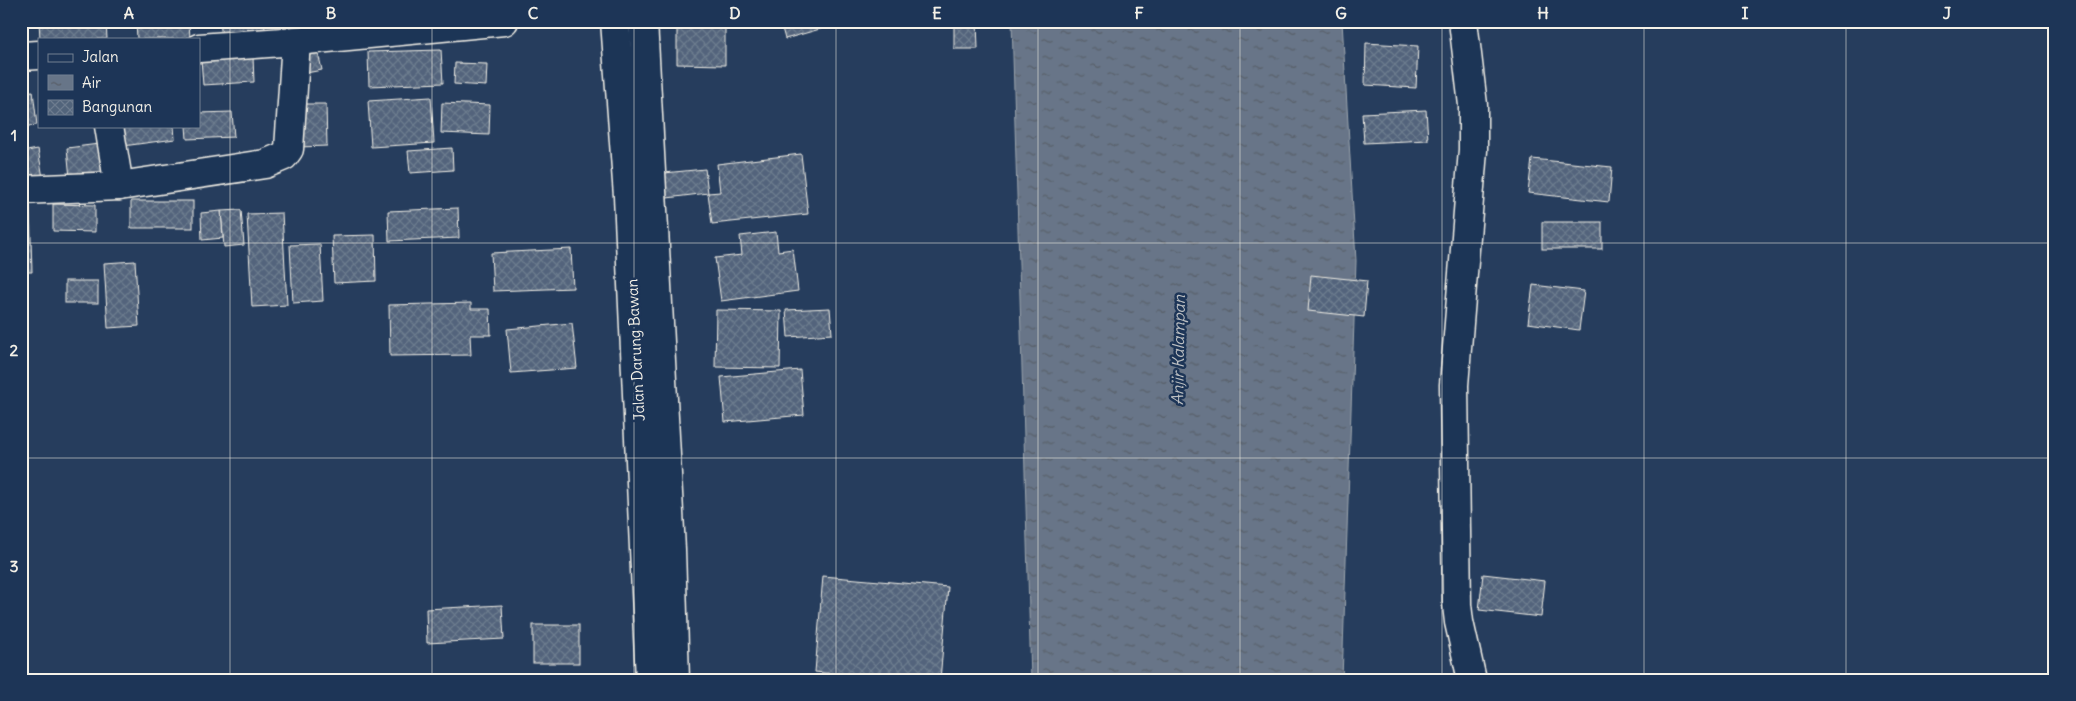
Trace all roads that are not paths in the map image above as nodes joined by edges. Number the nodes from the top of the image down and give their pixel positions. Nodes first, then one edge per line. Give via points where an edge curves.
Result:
1 (504, 21) edge
2 (615, 21) edge
3 (643, 21) edge
4 (1463, 21) edge
5 (296, 41) junction
6 (200, 48) edge
7 (21, 56) edge
8 (38, 56) edge
9 (109, 128) edge
10 (119, 186) junction
11 (21, 190) edge
12 (650, 680) edge
13 (675, 680) edge
14 (1472, 680) edge

1 - 5 street
2 - 12 street, Jalan Darung Bawan via 628,196
3 - 13 street, Jalan Darung Bawan
4 - 14 street via 1473,105 1473,150 1454,405 1459,622
5 - 6 street
5 - 10 street via 289,149 284,156 266,164
7 - 8 street
9 - 10 street
10 - 11 street

